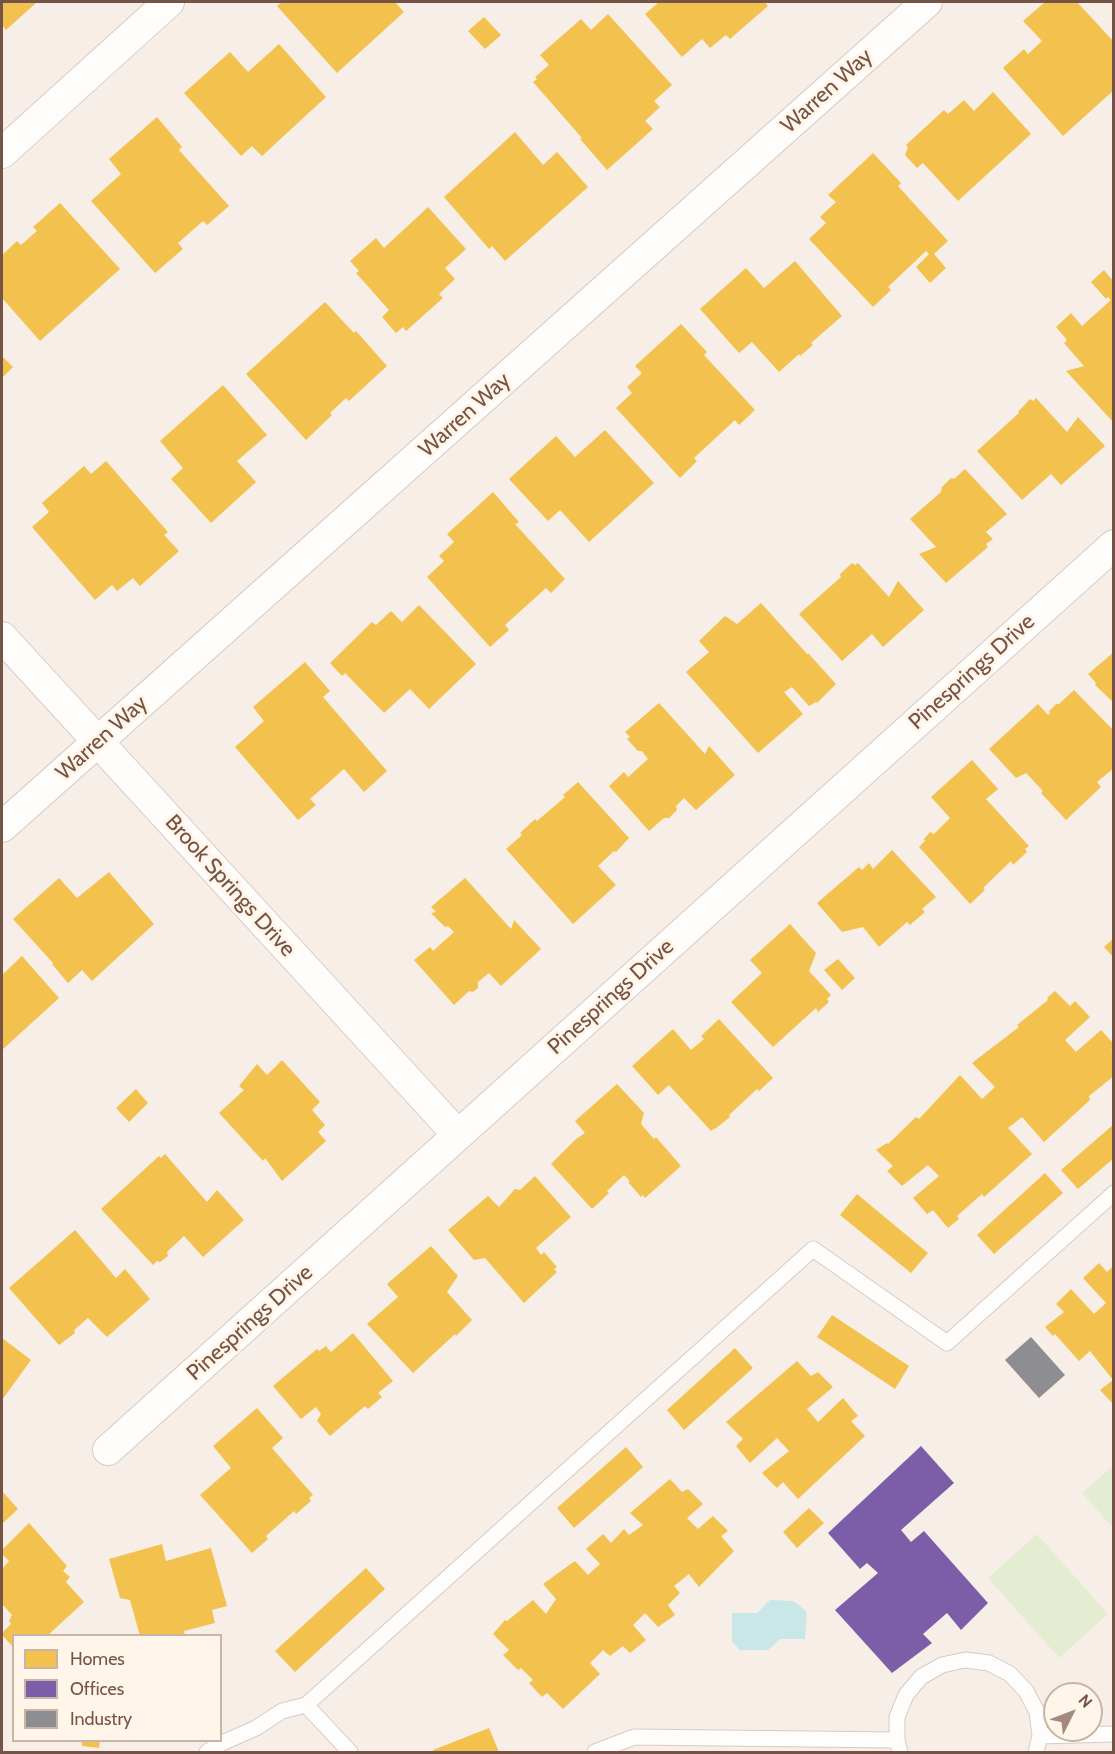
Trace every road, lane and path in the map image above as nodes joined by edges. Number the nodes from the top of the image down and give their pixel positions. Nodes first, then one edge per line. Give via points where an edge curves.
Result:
1 (169, 2) edge
2 (927, 2) edge
3 (2, 153) edge
4 (1113, 544) edge
5 (2, 637) edge
6 (98, 742) junction
7 (2, 827) edge
8 (458, 1135) junction
9 (1113, 1193) edge
10 (108, 1450) dead end
11 (306, 1705) junction
12 (1113, 1734) edge
13 (1040, 1736) junction
14 (898, 1746) edge
15 (207, 1752) edge
16 (350, 1752) edge
17 (595, 1752) edge
18 (1036, 1752) edge

1 - 3 street
2 - 6 street, Warren Way
4 - 8 street, Pinesprings Drive
5 - 6 street, Brook Springs Drive
6 - 7 street, Warren Way
6 - 8 street, Brook Springs Drive
8 - 10 street, Pinesprings Drive
9 - 11 lane via 947,1342 813,1249
11 - 15 lane via 282,1711
11 - 16 lane
12 - 13 lane
13 - 14 lane via 1037,1712 1026,1691 1010,1674 988,1663 965,1660 942,1665 921,1677 906,1695 897,1717
13 - 18 lane
14 - 17 lane via 634,1737

